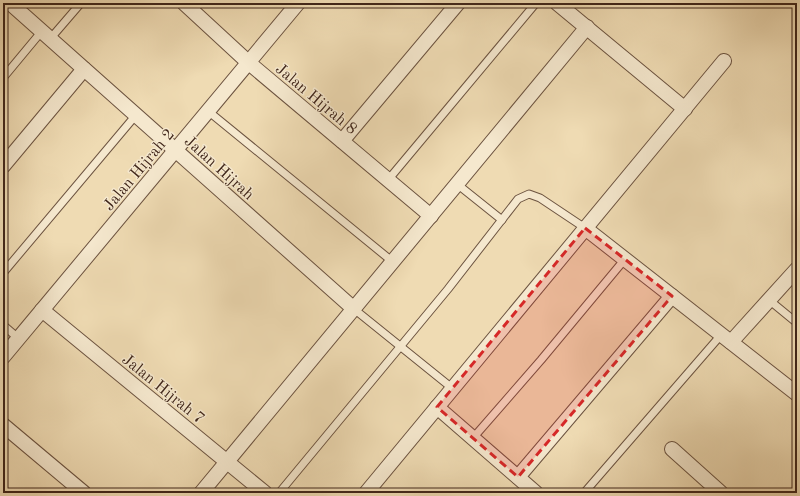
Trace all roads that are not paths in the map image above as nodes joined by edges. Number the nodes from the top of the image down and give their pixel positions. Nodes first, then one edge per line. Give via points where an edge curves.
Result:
1 (10, 3) edge
2 (80, 3) edge
3 (184, 3) edge
4 (298, 3) edge
5 (458, 3) edge
6 (536, 3) edge
7 (557, 3) edge
8 (586, 27) junction
9 (46, 35) junction
10 (724, 61) dead end
11 (248, 63) junction
12 (84, 69) junction
13 (3, 78) edge
14 (685, 108) junction
15 (208, 111) junction
16 (136, 115) junction
17 (342, 141) junction
18 (176, 150) junction
19 (3, 166) edge
20 (388, 180) junction
21 (457, 184) junction
22 (431, 216) junction
23 (502, 220) junction
24 (585, 228) junction
25 (625, 259) junction
26 (393, 262) junction
27 (797, 269) edge
28 (3, 273) edge
29 (672, 296) junction
30 (769, 300) junction
31 (354, 309) junction
32 (42, 310) junction
33 (797, 323) edge
34 (3, 325) edge
35 (18, 338) junction
36 (726, 338) junction
37 (400, 346) junction
38 (3, 357) edge
39 (452, 388) junction
40 (797, 394) edge
41 (437, 407) junction
42 (3, 425) edge
43 (473, 438) junction
44 (672, 449) dead end
45 (227, 462) junction
46 (518, 477) junction
47 (84, 493) edge
48 (201, 493) edge
49 (265, 493) edge
50 (279, 493) edge
51 (366, 493) edge
52 (536, 493) edge
53 (584, 493) edge
54 (721, 493) edge

1 - 9 street, Jalan Hijrah
2 - 9 lane
3 - 11 street, Jalan Hijrah 8
4 - 11 street, Jalan Hijrah 2
5 - 17 street
6 - 20 lane
7 - 8 street
8 - 14 street
8 - 21 street
9 - 12 street, Jalan Hijrah
9 - 13 lane
10 - 14 street
11 - 15 street, Jalan Hijrah 2
11 - 17 street, Jalan Hijrah 8
12 - 16 street, Jalan Hijrah
12 - 19 street
14 - 24 street
15 - 18 street, Jalan Hijrah 2
15 - 26 lane
16 - 18 street, Jalan Hijrah
16 - 28 lane
17 - 20 street, Jalan Hijrah 8
18 - 31 street, Jalan Hijrah
18 - 32 street, Jalan Hijrah 2
20 - 22 street, Jalan Hijrah 8
21 - 22 street
21 - 23 lane
22 - 26 street
23 - 24 lane via 518,199 529,194 540,198
23 - 37 lane
24 - 25 street
24 - 39 street
25 - 29 street
25 - 43 lane
26 - 31 street
27 - 30 street
29 - 36 street
29 - 46 street
30 - 33 lane
30 - 36 street
31 - 37 lane
31 - 45 street
32 - 35 street, Jalan Hijrah 2
32 - 45 street, Jalan Hijrah 7
34 - 35 lane
35 - 38 street, Jalan Hijrah 2
36 - 40 street
36 - 53 lane
37 - 39 lane
37 - 50 lane
39 - 41 street
41 - 43 street
41 - 51 street
42 - 47 street
43 - 46 street
44 - 54 street
45 - 48 street
45 - 49 street, Jalan Hijrah 7
46 - 52 street

